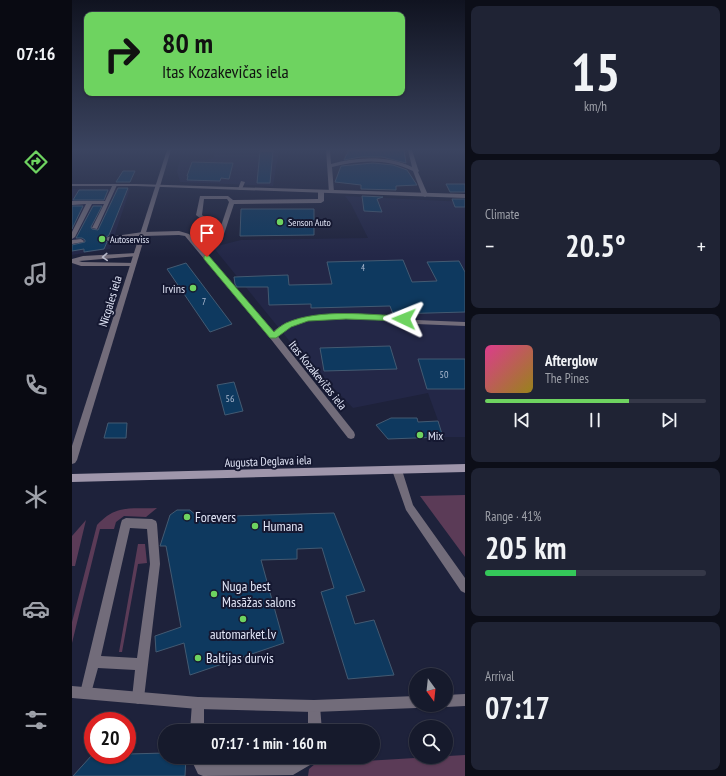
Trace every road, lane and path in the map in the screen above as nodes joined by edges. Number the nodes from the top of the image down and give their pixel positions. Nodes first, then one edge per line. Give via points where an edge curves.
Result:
1 (114, 186) edge
2 (141, 186) edge
3 (241, 186) edge
4 (331, 186) edge
5 (422, 186) edge
6 (158, 187) junction
7 (240, 189) junction
8 (321, 192) junction
9 (331, 192) junction
10 (425, 195) junction
11 (465, 196) edge
12 (90, 202) junction
13 (107, 202) junction
14 (232, 202) junction
15 (72, 203) edge
16 (95, 228) dead end
17 (222, 232) junction
18 (143, 234) junction
19 (72, 237) edge
20 (108, 239) dead end
21 (81, 241) dead end
22 (72, 242) edge
23 (197, 246) junction
24 (136, 255) junction
25 (73, 261) edge
26 (134, 264) junction
27 (465, 324) edge
28 (273, 336) junction
29 (351, 435) dead end
30 (72, 460) edge
31 (465, 468) edge
32 (397, 470) junction
33 (72, 478) edge
34 (465, 587) edge
35 (93, 662) junction
36 (142, 664) junction
37 (72, 692) edge
38 (86, 693) junction
39 (138, 698) junction
40 (465, 700) edge
41 (453, 701) edge
42 (409, 702) edge
43 (198, 703) junction
44 (314, 706) junction
45 (197, 724) edge
46 (315, 724) edge
47 (200, 764) edge
48 (299, 764) edge
49 (286, 772) edge

1 - 13 street
2 - 6 street
3 - 7 street
4 - 9 street
5 - 10 street
6 - 7 street
6 - 18 street, Nīcgales iela
7 - 8 street
8 - 9 street
8 - 14 street via 321,201
9 - 10 street
10 - 11 street
12 - 13 street
12 - 15 street
12 - 19 street
13 - 16 street
14 - 17 street
14 - 17 street via 228,198 202,197 199,215
17 - 23 street via 216,240
18 - 20 street, Itas Kozakevičas iela
18 - 23 street, Itas Kozakevičas iela via 179,233 187,235
18 - 24 street, Nīcgales iela
21 - 22 street
23 - 28 street, Itas Kozakevičas iela
24 -> 25 street via 83,258
24 - 26 street, Nīcgales iela
25 - 26 street via 80,264
26 - 30 street, Nīcgales iela
27 - 28 street via 404,319 308,318 288,325
28 - 29 street, Itas Kozakevičas iela
31 - 32 main road, Augusta Deglava iela
32 - 33 main road, Augusta Deglava iela
32 - 34 street via 409,507
35 - 36 street
35 - 36 street via 126,524 152,524 155,564
35 - 38 street
36 - 39 street
37 - 38 street
38 - 39 street
39 - 43 street
40 - 41 street
42 - 44 street
43 - 44 street
43 - 45 street
44 - 46 street
47 - 49 street via 203,769
48 - 49 street

